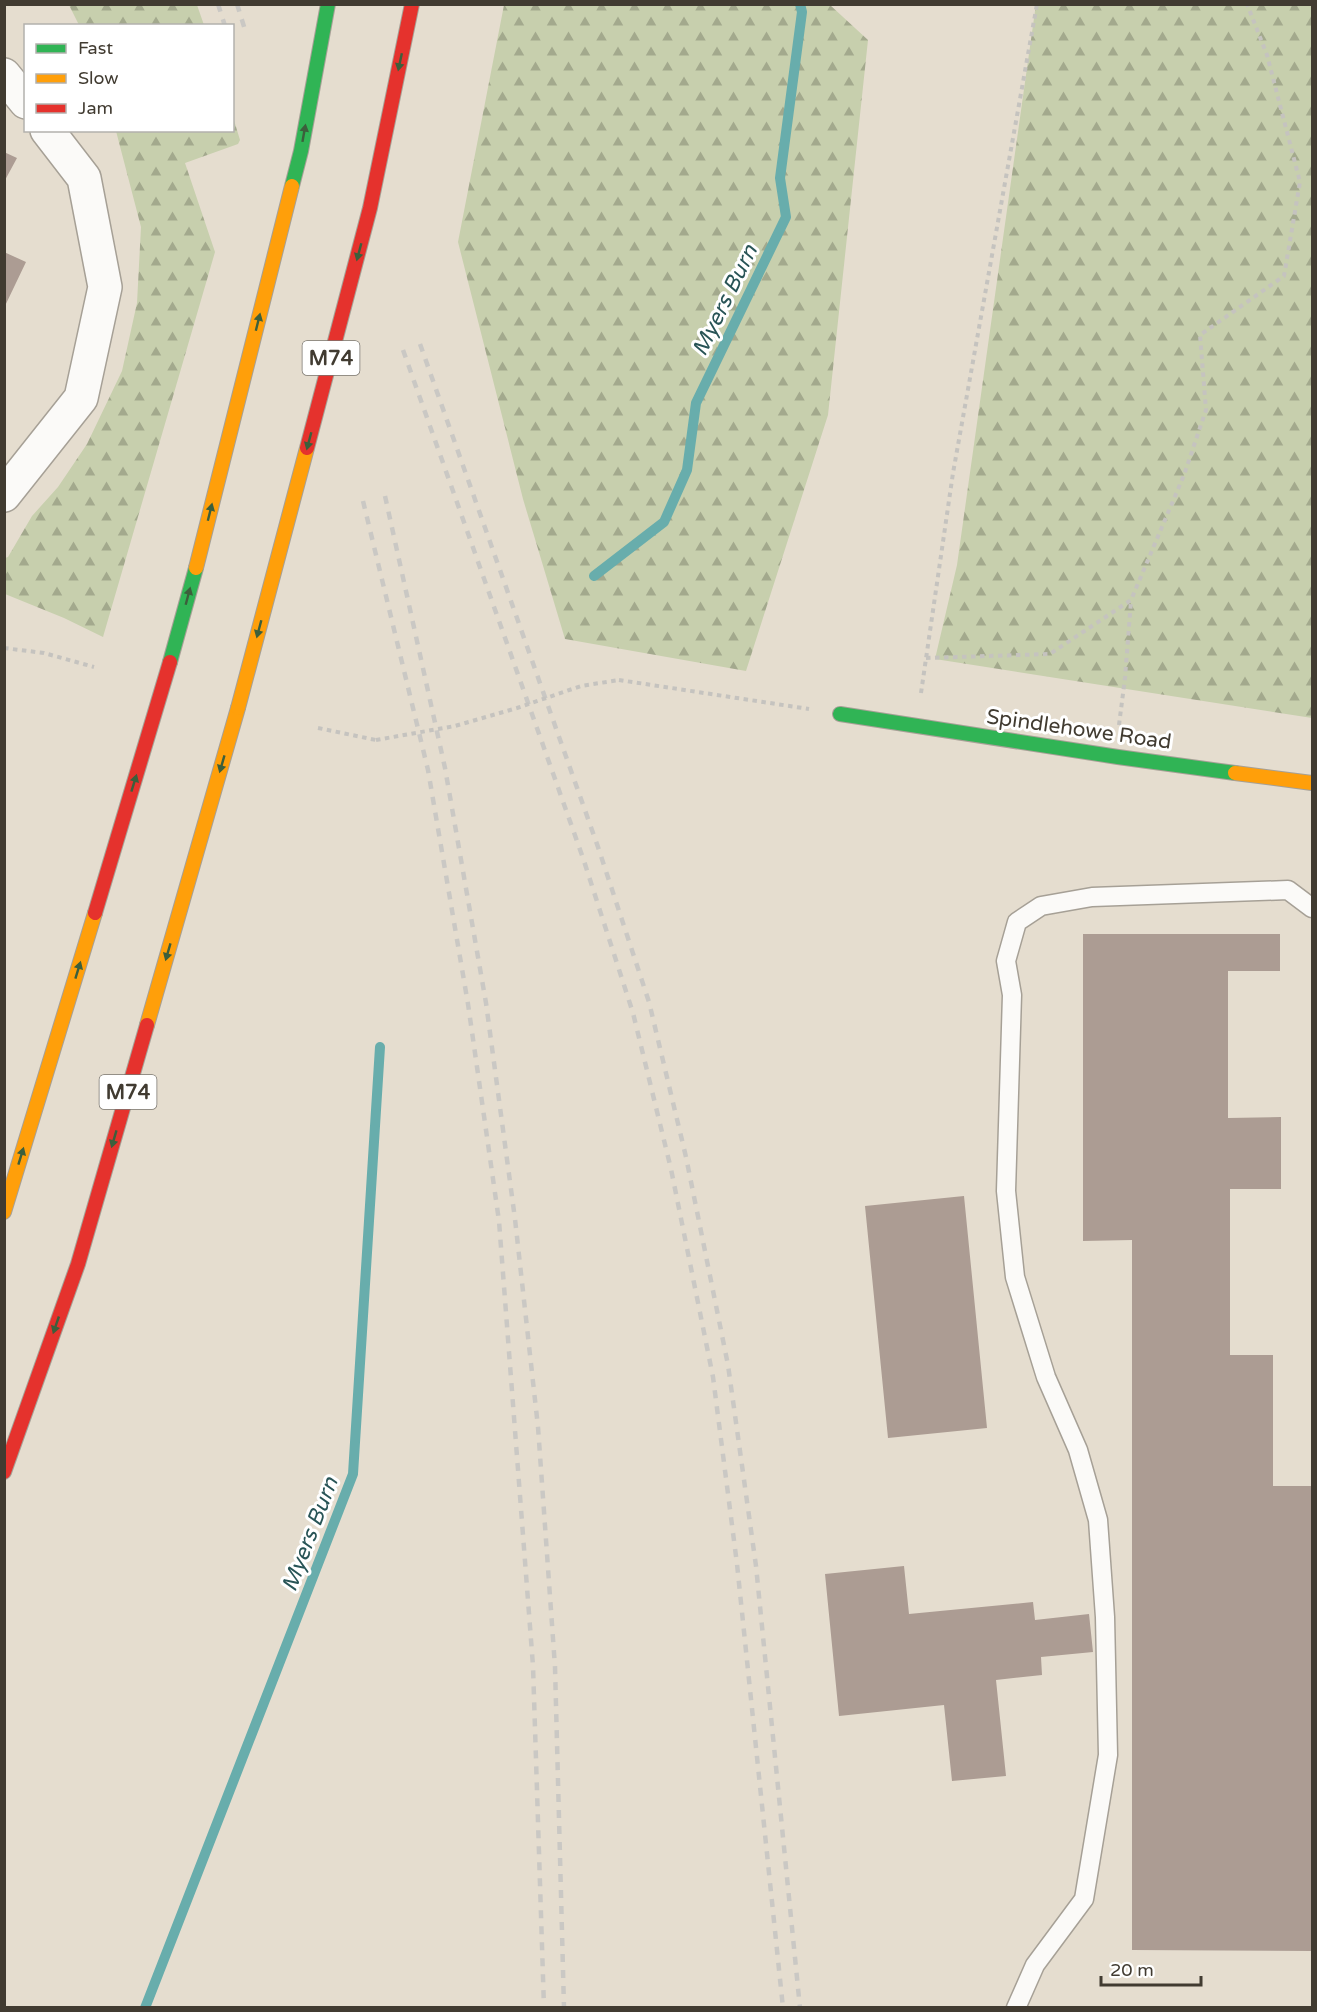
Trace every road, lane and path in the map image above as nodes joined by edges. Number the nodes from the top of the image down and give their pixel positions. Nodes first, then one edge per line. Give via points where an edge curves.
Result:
1 (328, 4) edge
2 (412, 4) edge
3 (1037, 4) edge
4 (1247, 4) edge
5 (4, 75) edge
6 (24, 100) edge
7 (49, 132) edge
8 (4, 495) edge
9 (1131, 600) junction
10 (4, 648) edge
11 (926, 658) junction
12 (94, 667) dead end
13 (840, 714) joint
14 (916, 727) junction
15 (318, 728) dead end
16 (1118, 757) junction
17 (1312, 783) edge
18 (1312, 908) edge
19 (4, 1212) edge
20 (4, 1472) edge
21 (1016, 2007) edge

19 -> 1 main road, bridge via 164,686 196,568 301,151
2 -> 20 main road, M74, bridge via 370,207 238,708 78,1264
3 - 11 path via 953,473
4 - 9 path via 1267,55 1300,182 1284,276 1200,335 1206,410 1184,475
5 - 6 street
7 - 8 street via 84,178 105,287 81,398
9 - 11 path via 1050,654
9 - 16 path
10 - 12 path via 44,653
11 - 14 path
13 - 14 main road, Spindlehowe Road
13 - 15 path, bridge via 619,680 581,686 455,726 376,740
14 - 16 main road, Spindlehowe Road
16 - 17 main road, Spindlehowe Road
18 - 21 lane via 1288,890 1092,897 1041,906 1017,922 1006,961 1012,995 1006,1191 1015,1277 1046,1377 1078,1450 1098,1520 1108,1755 1084,1899 1035,1965

